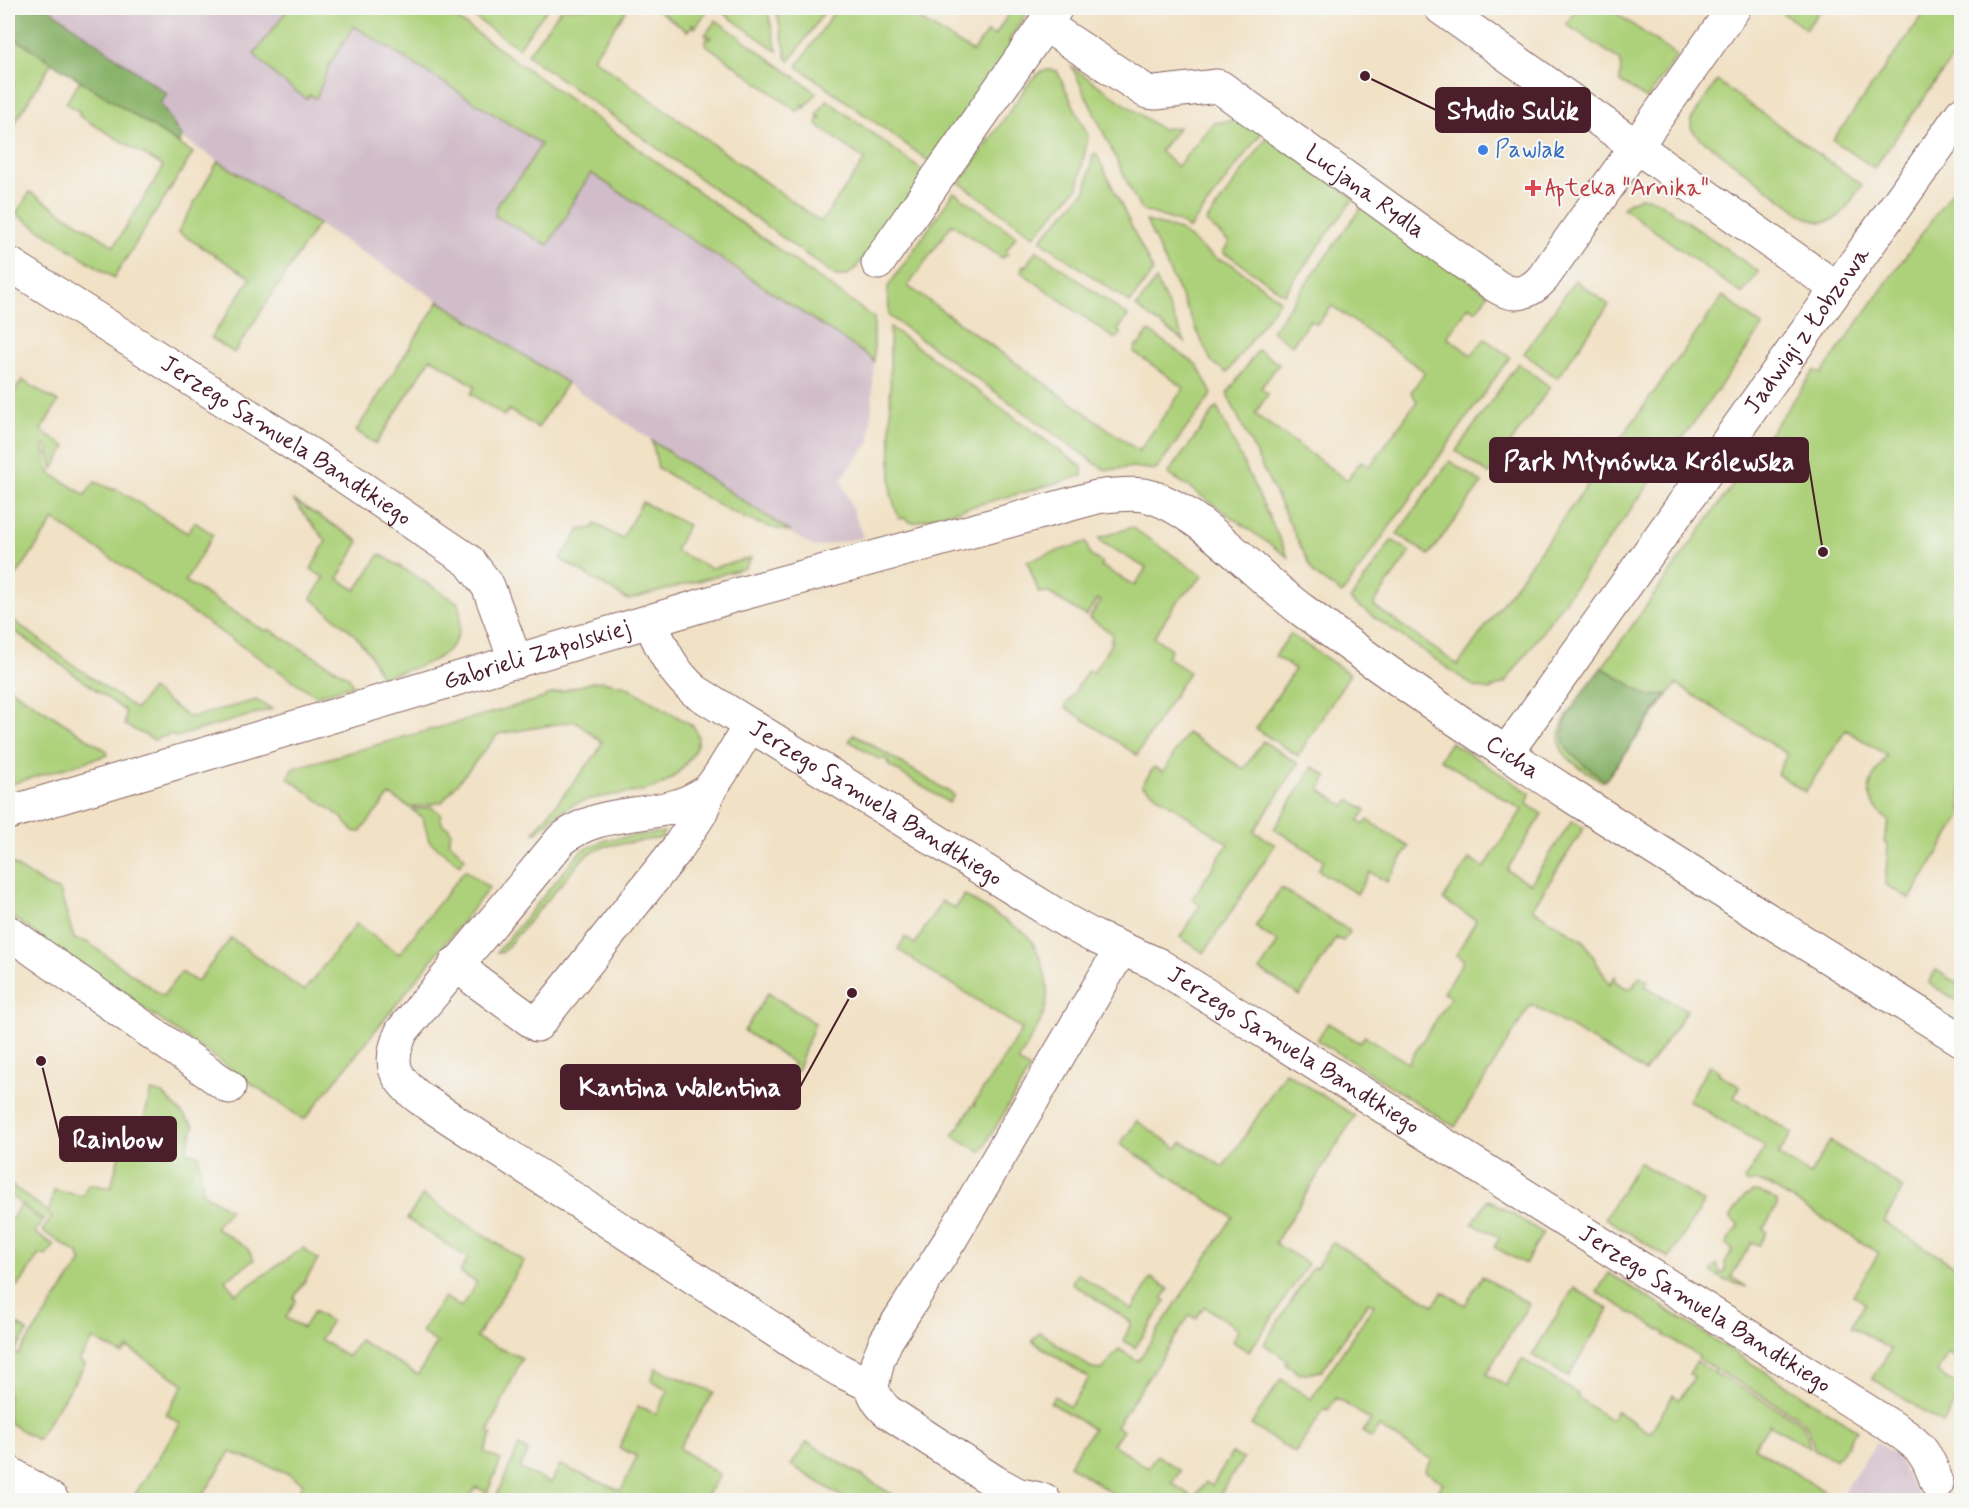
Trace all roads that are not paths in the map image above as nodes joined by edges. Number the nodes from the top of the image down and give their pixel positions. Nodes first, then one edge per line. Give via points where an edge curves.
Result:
1 (1442, 8) edge
2 (1734, 8) edge
3 (1050, 16) edge
4 (1962, 113) edge
5 (1637, 146) junction
6 (8, 263) edge
7 (878, 263) dead end
8 (1836, 288) junction
9 (1070, 504) joint
10 (650, 621) junction
11 (516, 662) junction
12 (750, 725) junction
13 (1506, 753) junction
14 (710, 789) junction
15 (8, 813) edge
16 (8, 932) edge
17 (1121, 949) junction
18 (456, 963) junction
19 (1962, 1040) edge
20 (229, 1087) dead end
21 (872, 1386) junction
22 (8, 1472) edge
23 (1937, 1483) dead end
24 (52, 1500) edge
25 (1044, 1500) edge

1 - 5 street
2 - 5 street, Lucjana Rydla
3 - 5 street, Lucjana Rydla via 1147,92 1220,87 1502,290 1517,294 1537,285
3 - 7 street
4 - 8 street, Jadwigi z Łobzowa
5 - 8 street
6 - 11 street, Jerzego Samuela Bandtkiego via 344,476 469,561 488,586
8 - 13 street, Jadwigi z Łobzowa
9 - 10 street, Gabrieli Zapolskiej
9 - 13 street, Cicha via 1132,494 1171,506 1215,535 1300,609
10 - 11 street, Gabrieli Zapolskiej
10 - 12 street, Jerzego Samuela Bandtkiego via 679,676 695,691
11 - 15 street, Gabrieli Zapolskiej
12 - 14 street
12 - 17 street, Jerzego Samuela Bandtkiego via 1066,921
13 - 19 street, Cicha
14 - 18 street via 678,806 598,820 569,833
14 - 18 street via 696,822 665,865 537,1025
16 - 20 street
17 - 21 street via 952,1237 886,1341
17 - 23 street, Jerzego Samuela Bandtkiego via 1157,964 1897,1430 1925,1454
18 - 21 street via 402,1031 394,1047 396,1074 405,1086 802,1348
21 - 25 street via 875,1397 888,1412 994,1482 1017,1494
22 - 24 street

